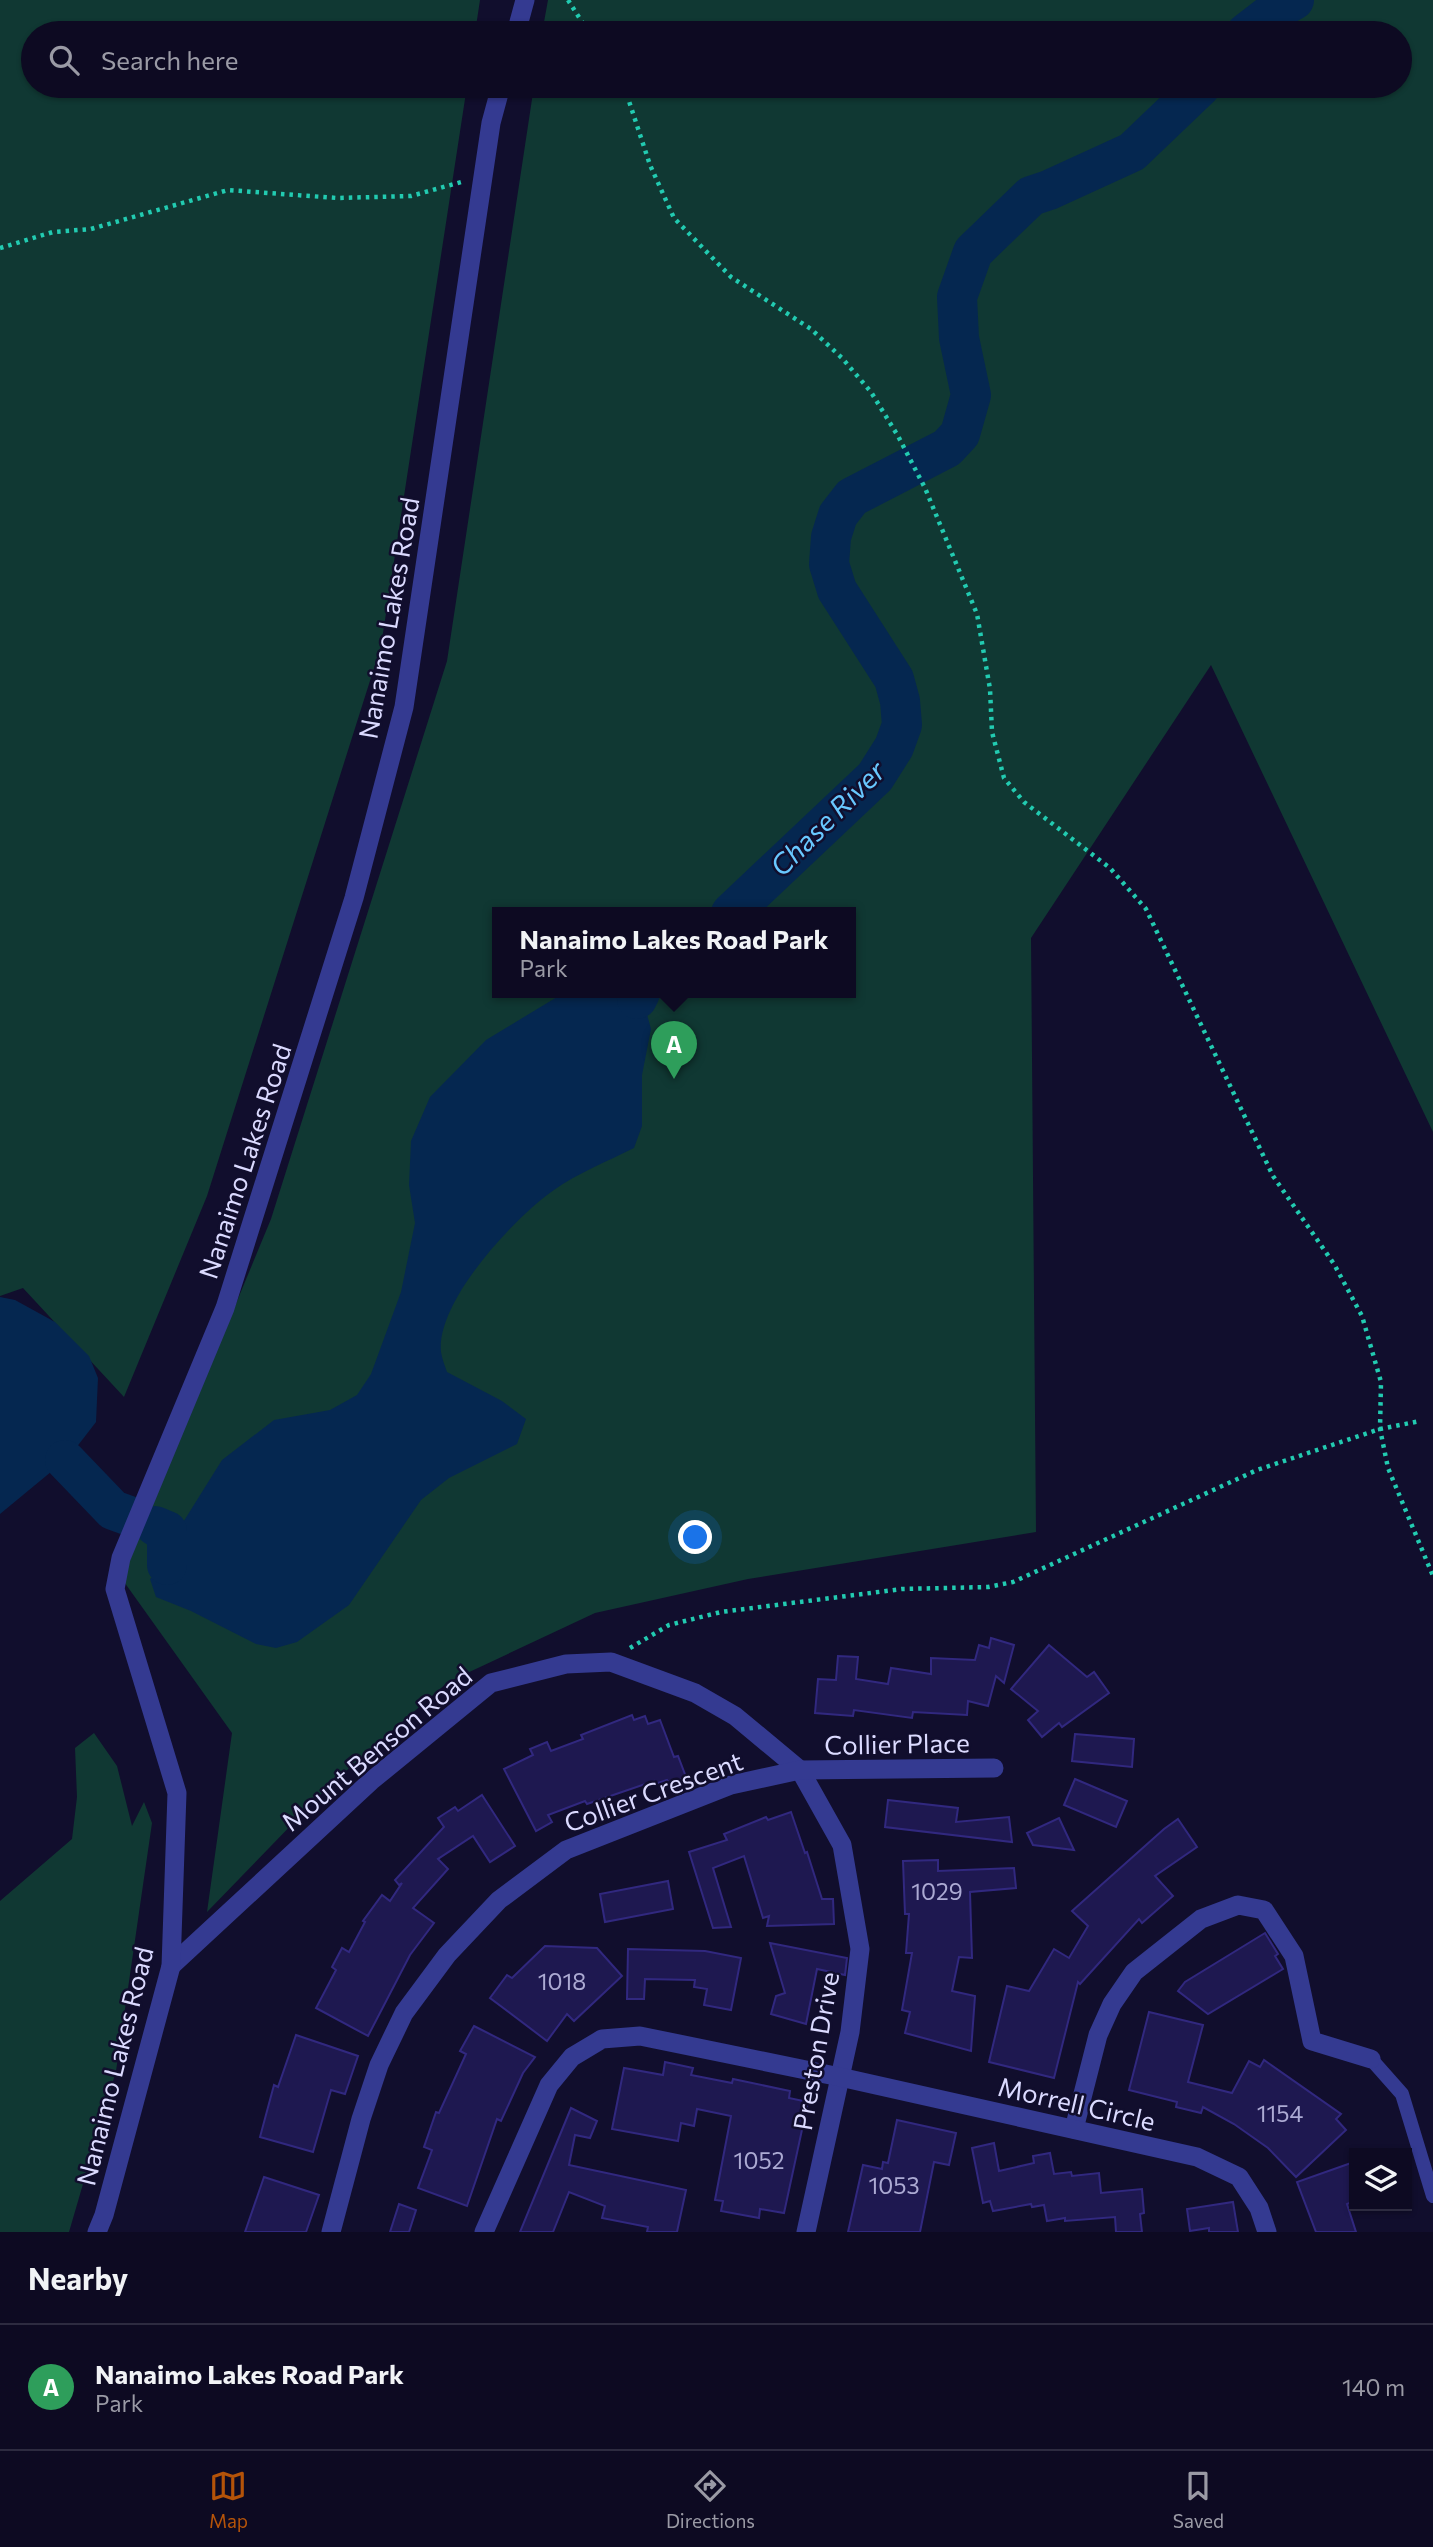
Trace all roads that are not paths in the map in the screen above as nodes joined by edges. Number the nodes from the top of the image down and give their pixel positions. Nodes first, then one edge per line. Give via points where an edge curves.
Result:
1 (525, 0) edge
2 (519, 21) edge
3 (498, 98) edge
4 (655, 1677) joint
5 (994, 1768) dead end
6 (800, 1770) junction
7 (171, 1966) junction
8 (1371, 2059) joint
9 (839, 2077) junction
10 (1074, 2129) junction
11 (1433, 2196) edge
12 (97, 2232) edge
13 (331, 2232) edge
14 (484, 2232) edge
15 (806, 2232) edge
16 (1267, 2232) edge

1 - 2 street
3 - 7 street, Nanaimo Lakes Road via 404,707 354,898 225,1308 121,1558 115,1589 177,1793
4 - 6 street, Preston Drive via 735,1716
4 - 7 street, Mount Benson Road via 611,1662 566,1664 491,1683 371,1781
5 - 6 street, Collier Place
6 - 9 street, Preston Drive via 842,1845 860,1949 850,2032
6 - 13 street, Collier Crescent via 731,1785 566,1850 499,1900 447,1955 404,2013 364,2108
7 - 12 street, Nanaimo Lakes Road
8 - 10 street via 1312,2041 1294,1956 1265,1910 1238,1905 1201,1919 1134,1972 1098,2035
8 - 11 lane via 1402,2094
9 - 10 street, Morrell Circle
9 - 14 street via 640,2036 602,2039 572,2057 549,2085
9 - 15 street, Preston Drive
10 - 16 street, Morrell Circle via 1197,2157 1239,2177 1259,2208

